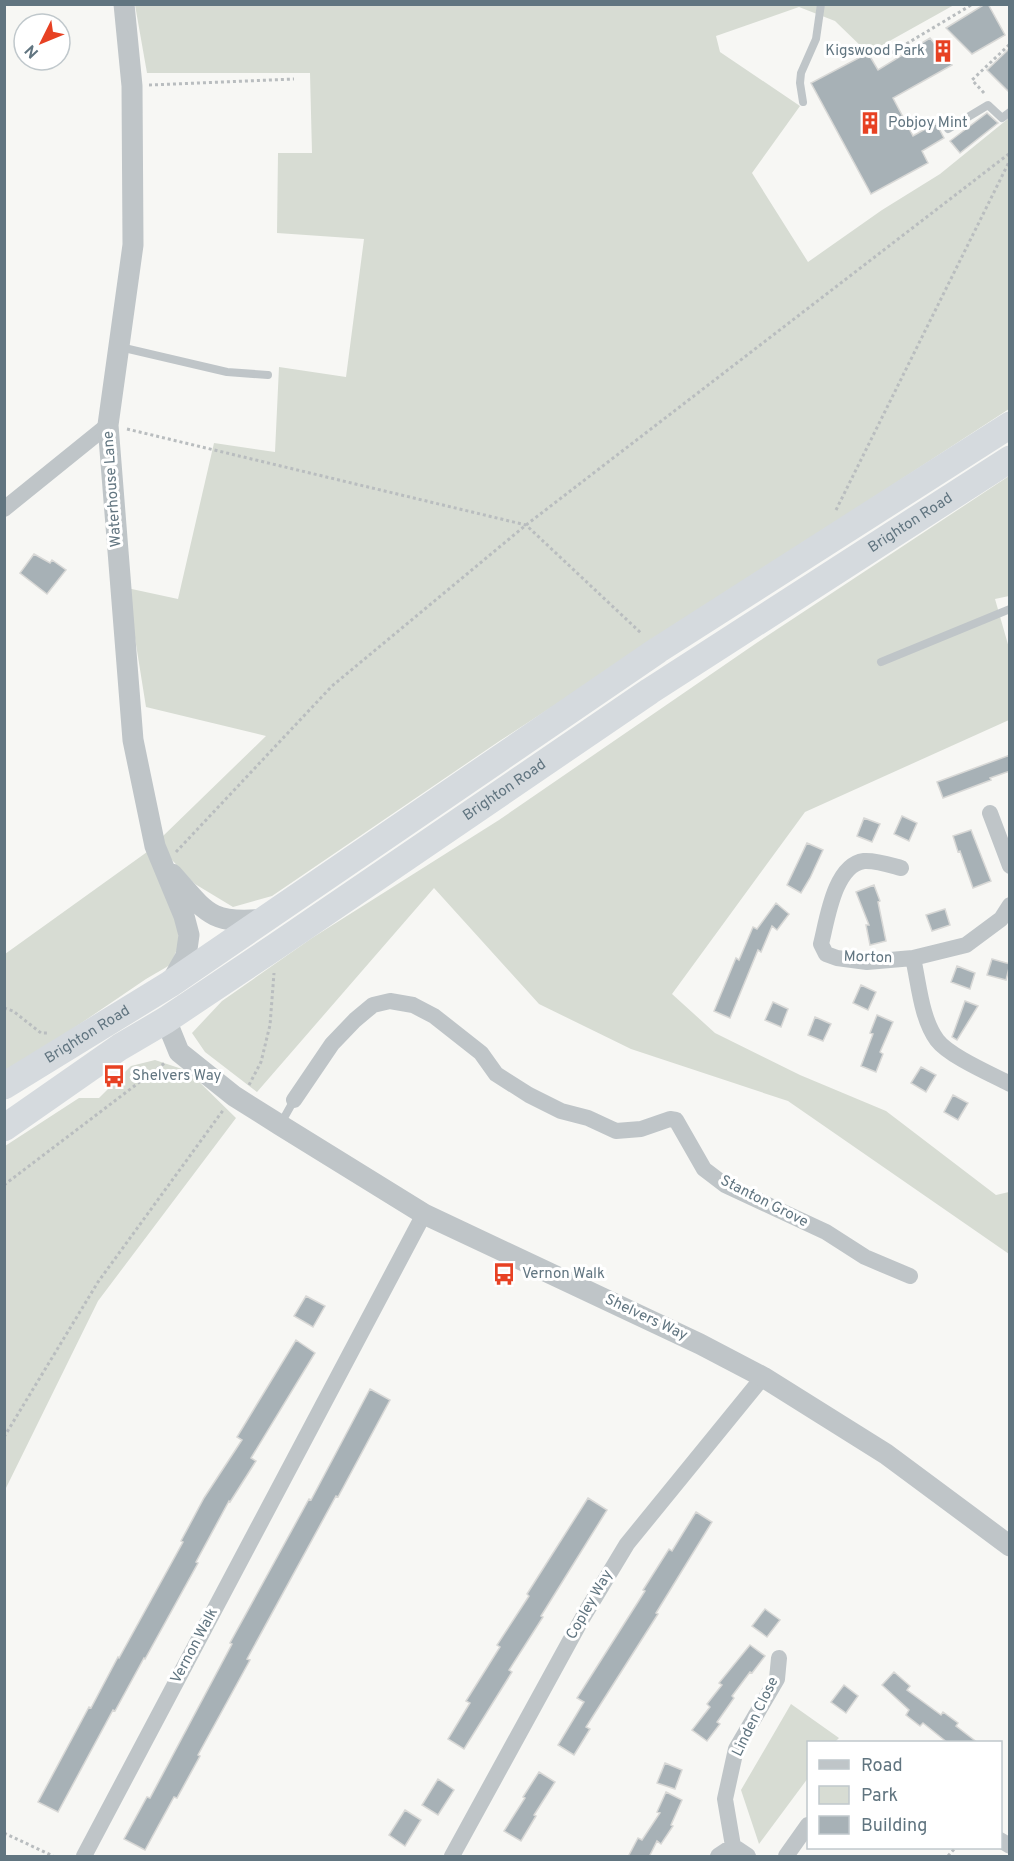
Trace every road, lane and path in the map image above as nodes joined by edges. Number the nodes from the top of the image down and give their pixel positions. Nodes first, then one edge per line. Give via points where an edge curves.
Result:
1 (124, 4) edge
2 (821, 4) edge
3 (973, 4) edge
4 (1010, 44) edge
5 (891, 53) dead end
6 (294, 79) dead end
7 (132, 86) junction
8 (803, 102) dead end
9 (987, 105) junction
10 (1010, 112) edge
11 (948, 129) dead end
12 (1010, 153) edge
13 (1010, 160) edge
14 (120, 347) junction
15 (268, 375) dead end
16 (108, 425) junction
17 (1010, 425) edge
18 (1010, 459) edge
19 (4, 509) edge
20 (832, 517) dead end
21 (526, 525) junction
22 (1010, 609) edge
23 (658, 650) junction
24 (881, 662) dead end
25 (990, 813) dead end
26 (162, 863) junction
27 (1010, 866) edge
28 (901, 867) dead end
29 (1010, 905) edge
30 (265, 919) junction
31 (275, 947) junction
32 (913, 958) junction
33 (170, 984) junction
34 (4, 1008) edge
35 (166, 1020) junction
36 (93, 1030) junction
37 (51, 1033) dead end
38 (120, 1047) junction
39 (179, 1052) junction
40 (1010, 1084) edge
41 (4, 1086) edge
42 (237, 1098) junction
43 (294, 1100) joint
44 (280, 1125) junction
45 (4, 1128) edge
46 (4, 1185) edge
47 (424, 1214) junction
48 (910, 1276) dead end
49 (763, 1377) junction
50 (4, 1437) edge
51 (1010, 1546) edge
52 (779, 1658) dead end
53 (807, 1826) edge
54 (4, 1833) edge
55 (733, 1846) junction
56 (53, 1857) edge
57 (84, 1857) edge
58 (452, 1857) edge
59 (718, 1857) edge
60 (748, 1857) edge
61 (786, 1857) edge

1 - 7 street, Waterhouse Lane
2 - 8 lane via 816,39 801,73
3 - 5 path
4 - 9 path via 972,80 986,96
6 - 7 path
7 - 14 street, Waterhouse Lane via 133,245
9 - 10 lane via 1002,118
9 - 11 lane
12 - 21 path
13 - 20 path
14 - 15 lane via 227,372
14 - 16 street, Waterhouse Lane
16 - 19 street
16 - 21 path
16 - 26 street, Waterhouse Lane via 133,740
17 - 23 highway, Brighton Road
18 - 31 highway, Brighton Road via 650,691
21 - 23 path
21 - 26 path via 332,686
22 - 24 lane
23 - 30 highway, Brighton Road
25 - 27 street
26 - 30 street, Waterhouse Lane via 212,915 233,921
26 - 33 street, Waterhouse Lane via 189,935 186,956
28 - 32 street, Morton via 866,861 847,870 833,894 821,944 826,954 837,958 867,962
29 - 32 street via 1001,919 966,945
30 - 33 highway, Brighton Road
31 - 35 highway, Brighton Road
31 - 42 path via 270,1025 261,1062
32 - 40 street via 927,1019 938,1040 958,1057
33 - 36 highway, Brighton Road
34 - 37 path via 41,1033
35 - 36 highway via 148,1014
35 - 38 highway, Brighton Road
35 - 39 street, Shelvers Way
36 - 41 highway, Brighton Road
38 - 39 street via 162,1043
38 - 45 highway, Brighton Road
39 - 42 street, Shelvers Way
39 - 46 path
42 - 44 street, Shelvers Way
42 - 50 path via 98,1282
43 - 44 lane
43 - 48 street, Stanton Grove via 332,1044 373,1005 413,1005 434,1016 481,1053 496,1074 561,1111 615,1131 676,1120 704,1169 725,1185
44 - 47 street, Shelvers Way
47 - 49 street, Shelvers Way
47 - 57 street, Vernon Walk
49 - 51 street, Shelvers Way via 886,1454
49 - 58 street, Copley Way via 627,1544
52 - 55 street, Linden Close via 777,1679 736,1749 725,1799
53 - 61 street
54 - 56 path
55 - 59 street
55 - 60 street

